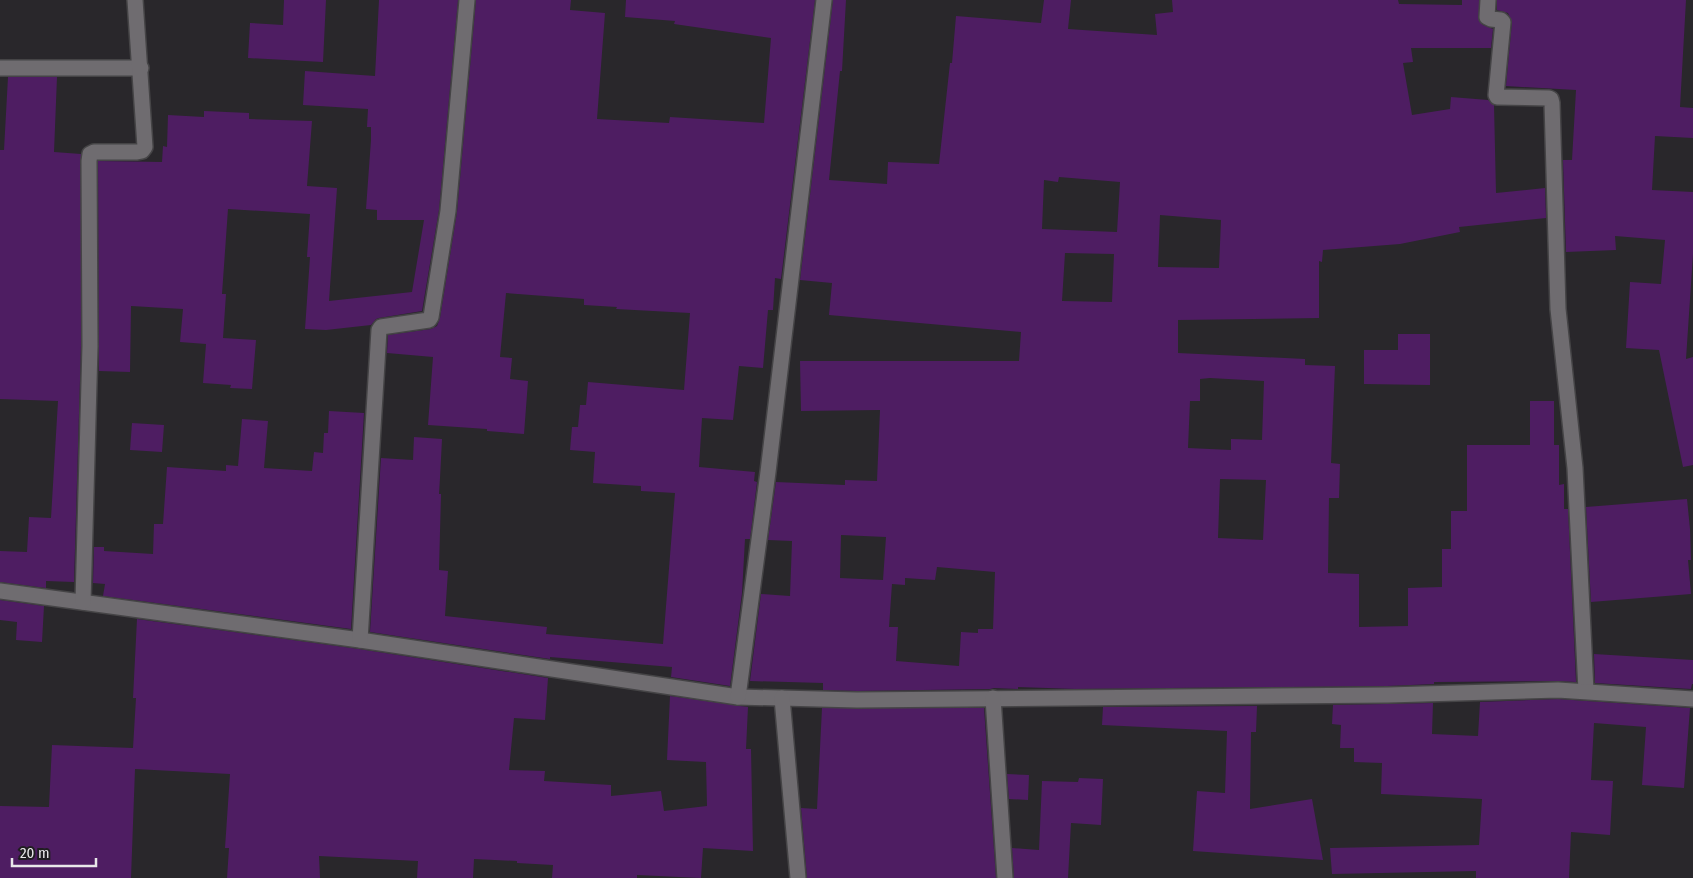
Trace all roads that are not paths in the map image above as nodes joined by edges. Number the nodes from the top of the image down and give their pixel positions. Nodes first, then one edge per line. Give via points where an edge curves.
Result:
1 (135, 0) edge
2 (467, 0) edge
3 (824, 0) edge
4 (1488, 0) edge
5 (0, 68) edge
6 (140, 68) junction
7 (0, 591) edge
8 (82, 602) junction
9 (360, 640) junction
10 (1586, 692) junction
11 (738, 697) junction
12 (782, 698) junction
13 (993, 698) junction
14 (1693, 699) edge
15 (798, 878) edge
16 (1005, 878) edge

1 - 6 street
2 - 9 street via 448,211 431,317 430,320 381,327 379,330
3 - 11 street
4 - 10 street via 1487,17 1503,22 1497,97 1549,98 1552,103 1558,309 1575,468
5 - 6 street
6 - 8 street via 145,147 137,152 94,152 89,160 90,346
7 - 8 street
8 - 9 street
9 - 11 street
10 - 13 street
10 - 14 street
11 - 12 street
12 - 13 street
12 - 15 street
13 - 16 street

